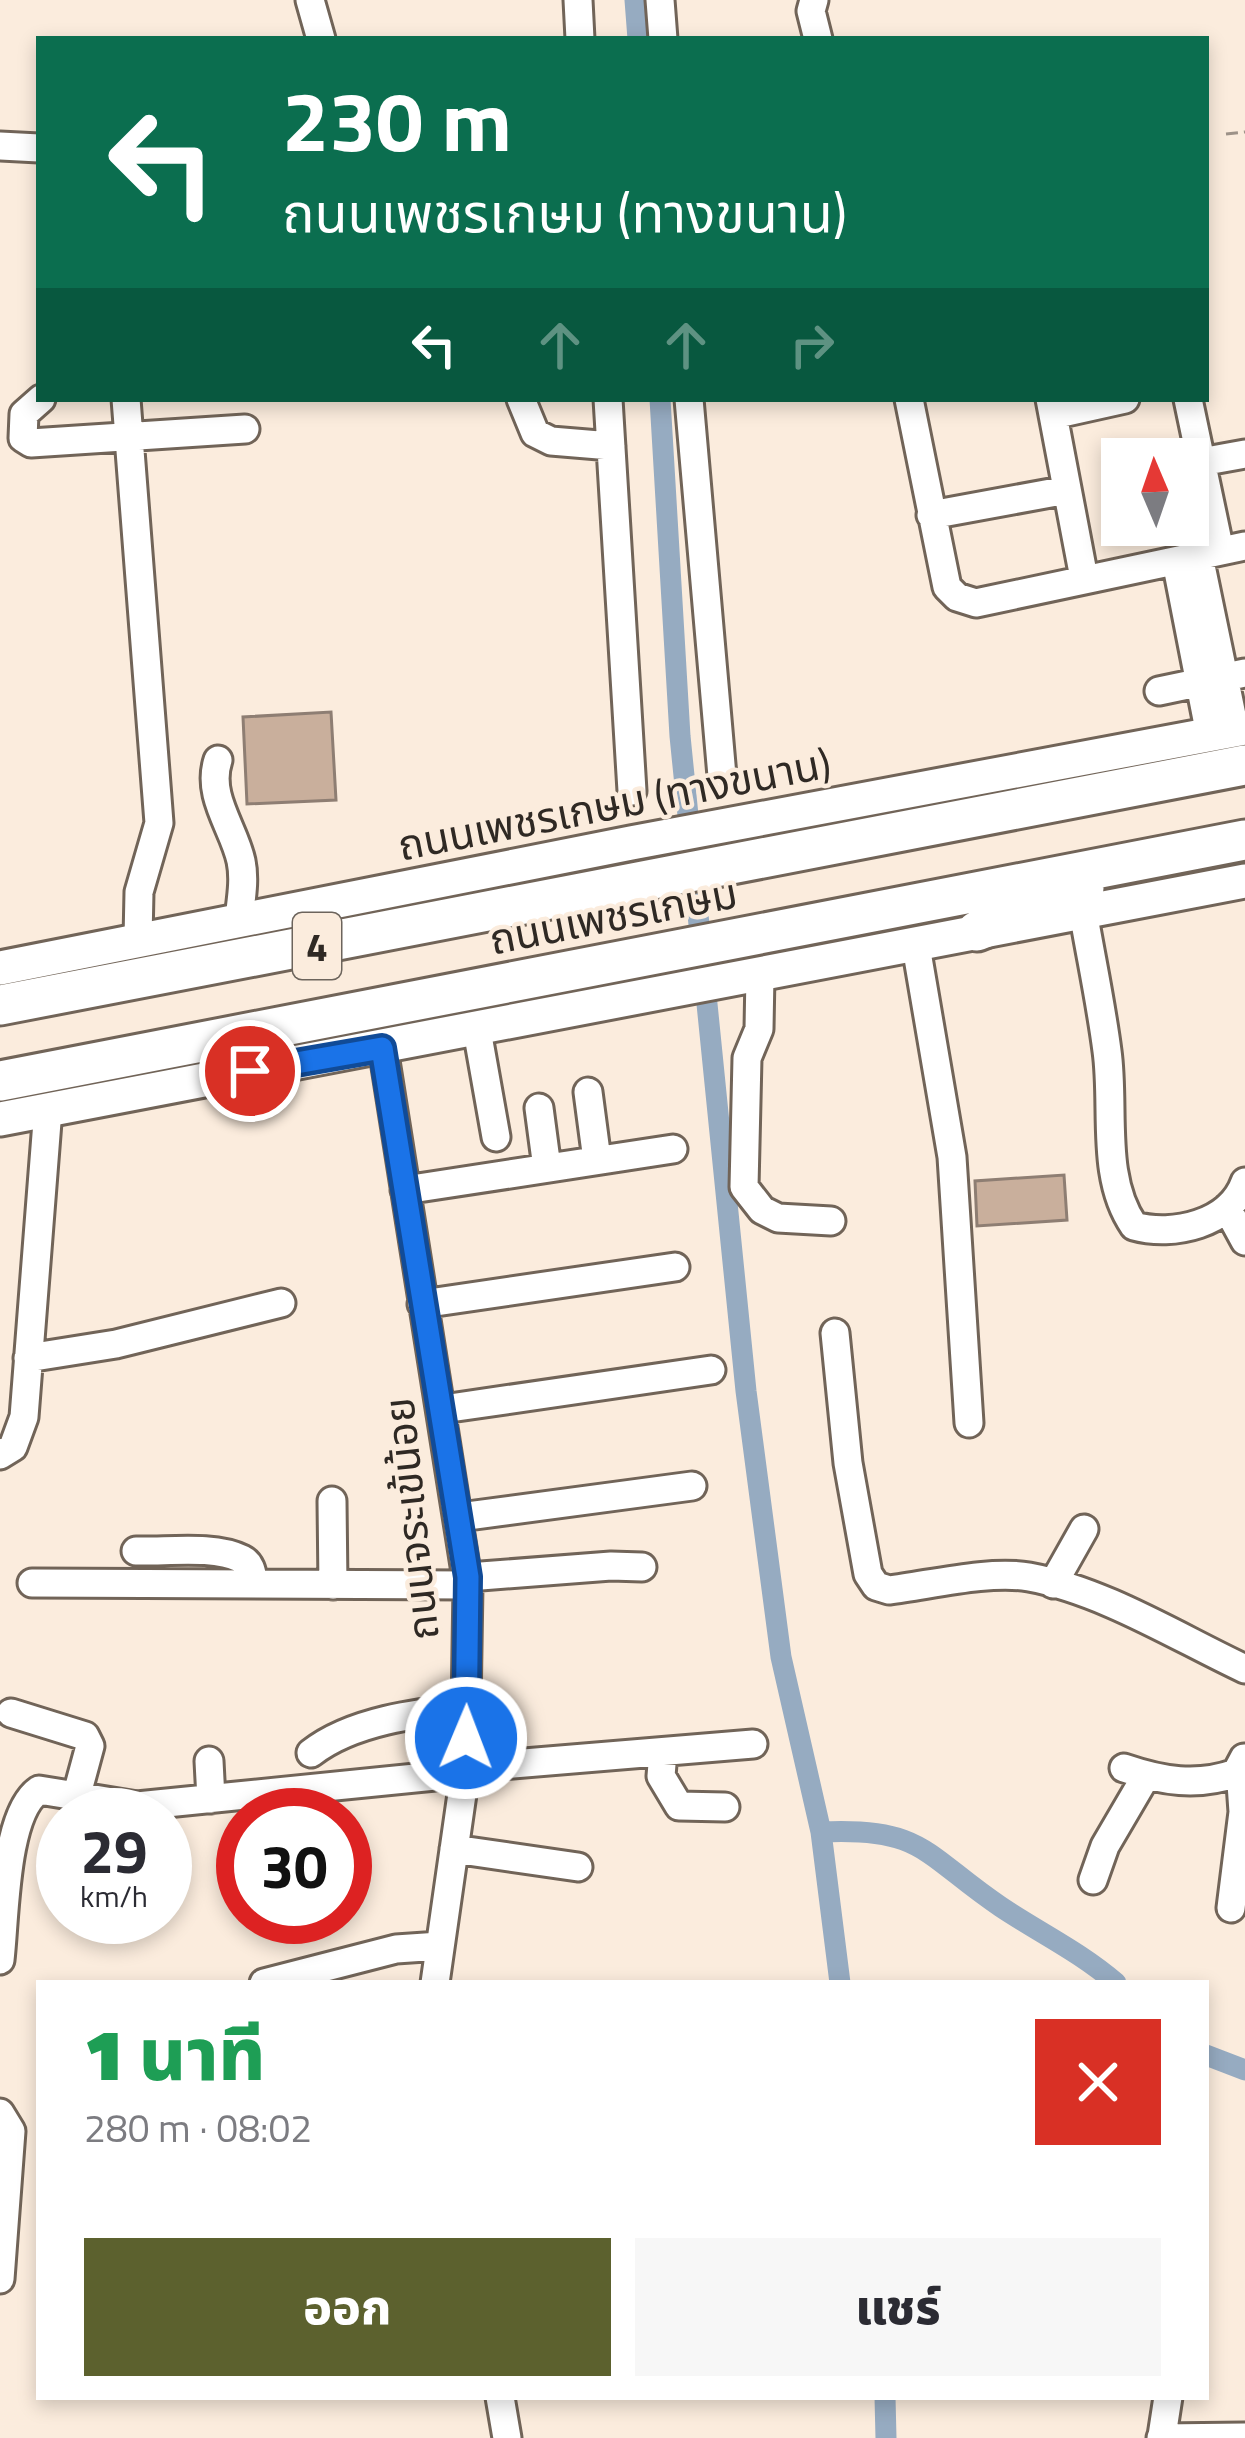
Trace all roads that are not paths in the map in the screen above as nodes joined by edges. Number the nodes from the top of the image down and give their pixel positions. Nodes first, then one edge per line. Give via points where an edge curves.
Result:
1 (310, 0) edge
2 (578, 0) edge
3 (660, 0) edge
4 (814, 0) edge
5 (320, 36) edge
6 (580, 36) edge
7 (663, 36) edge
8 (817, 36) edge
9 (0, 146) edge
10 (36, 148) edge
11 (38, 402) edge
12 (126, 402) edge
13 (522, 402) edge
14 (608, 402) edge
15 (689, 402) edge
16 (911, 402) edge
17 (1097, 402) edge
18 (1189, 402) edge
19 (1051, 407) edge
20 (245, 429) dead end
21 (129, 436) junction
22 (1196, 438) edge
23 (611, 446) junction
24 (1245, 454) edge
25 (1209, 461) edge
26 (1067, 490) junction
27 (931, 514) junction
28 (1210, 554) edge
29 (1084, 578) junction
30 (1223, 678) edge
31 (1159, 691) dead end
32 (1236, 740) edge
33 (218, 760) dead end
34 (722, 776) dead end
35 (632, 790) dead end
36 (1245, 840) edge
37 (1149, 857) junction
38 (1245, 880) edge
39 (1083, 911) junction
40 (239, 919) junction
41 (977, 931) junction
42 (138, 939) junction
43 (916, 946) junction
44 (750, 964) junction
45 (0, 968) edge
46 (647, 978) junction
47 (0, 1005) edge
48 (477, 1030) junction
49 (382, 1048) junction
50 (0, 1081) edge
51 (588, 1092) dead end
52 (539, 1108) dead end
53 (48, 1109) junction
54 (0, 1119) edge
55 (496, 1137) dead end
56 (673, 1149) dead end
57 (597, 1160) junction
58 (547, 1168) junction
59 (1245, 1182) edge
60 (405, 1190) junction
61 (1226, 1208) junction
62 (831, 1221) dead end
63 (1245, 1240) edge
64 (675, 1267) dead end
65 (280, 1303) dead end
66 (422, 1304) junction
67 (836, 1333) dead end
68 (28, 1358) junction
69 (711, 1370) dead end
70 (442, 1409) junction
71 (969, 1423) dead end
72 (0, 1455) edge
73 (692, 1486) dead end
74 (332, 1501) dead end
75 (460, 1517) junction
76 (1084, 1528) dead end
77 (136, 1551) dead end
78 (642, 1568) dead end
79 (468, 1581) junction
80 (32, 1583) dead end
81 (254, 1584) junction
82 (1053, 1584) junction
83 (333, 1585) junction
84 (1245, 1669) edge
85 (467, 1708) junction
86 (11, 1713) dead end
87 (753, 1744) dead end
88 (663, 1752) junction
89 (311, 1753) dead end
90 (209, 1761) dead end
91 (1243, 1762) edge
92 (465, 1771) junction
93 (79, 1788) edge
94 (36, 1792) edge
95 (211, 1799) junction
96 (192, 1801) edge
97 (725, 1807) dead end
98 (454, 1850) junction
99 (578, 1867) dead end
100 (1093, 1880) dead end
101 (1231, 1908) dead end
102 (440, 1946) junction
103 (0, 1960) edge
104 (276, 1980) edge
105 (435, 1980) edge
106 (0, 2113) edge
107 (0, 2279) edge
108 (501, 2400) edge
109 (1167, 2400) edge
110 (1161, 2437) edge
111 (507, 2438) edge
112 (1245, 2438) edge

1 - 5 street
2 - 6 street
3 - 7 street
4 - 8 street
9 - 10 street
11 - 21 street via 24,414 27,442
12 - 21 street
13 - 23 street via 535,433 550,441
14 - 23 street
15 - 34 street
16 - 27 street
17 - 19 street
18 - 22 street
19 - 26 street
20 - 21 street
21 - 42 street via 159,823 139,892
23 - 35 street
24 - 25 street
26 - 27 street
26 - 29 street
27 - 29 street via 947,587 957,597 976,603
28 - 29 street
28 - 30 street
30 - 31 street
30 - 32 street
32 - 40 main road, ถนนเพชรเกษม (ทางขนาน) / 4
32 - 47 highway, ถนนเพชรเกษม / 4 via 1161,781
33 - 40 street via 224,818 241,858
36 - 37 highway, ถนนเพชรเกษม / 4
37 - 41 highway
37 - 44 highway, ถนนเพชรเกษม / 4
38 - 39 main road, 4
39 - 41 main road, 4
39 - 61 street via 1123,1211 1134,1226 1172,1231
40 - 42 main road, ถนนเพชรเกษม (ทางขนาน) / 4
41 - 43 main road, 4
42 - 45 main road, ถนนเพชรเกษม (ทางขนาน) / 4
43 - 44 main road, 4
43 - 71 street via 952,1157
44 - 46 highway, ถนนเพชรเกษม / 4
44 - 62 street via 759,1029 747,1058 744,1186 778,1217
46 - 48 main road, 4
46 - 50 highway, ถนนเพชรเกษม / 4
48 - 49 main road, 4
48 - 55 street
49 - 53 main road, 4
49 - 60 street, ถนนจระเข้น้อย
51 - 57 street
52 - 58 street
53 - 54 main road, 4
53 - 68 street
56 - 57 street
57 - 58 street
58 - 60 street
59 - 61 street
60 - 66 street, ถนนจระเข้น้อย
61 - 63 street
64 - 66 street
65 - 68 street
66 - 70 street, ถนนจระเข้น้อย
67 - 82 street via 848,1463 876,1586 1004,1576
68 - 72 street via 23,1417 13,1447
69 - 70 street
70 - 75 street, ถนนจระเข้น้อย
73 - 75 street
74 - 83 street
75 - 79 street, ถนนจระเข้น้อย
76 - 82 street
77 - 81 street via 243,1559
78 - 79 street
79 - 83 street
79 - 85 street, ถนนจระเข้น้อย
80 - 81 street
81 - 83 street
82 - 84 street
85 - 89 street via 360,1728
85 - 92 street, ถนนจระเข้น้อย
86 - 93 street via 85,1736 90,1746
87 - 88 street
88 - 92 street
88 - 97 street via 661,1776 680,1806
90 - 95 street
91 - 100 street via 1220,1779 1191,1783 1135,1772
91 - 101 street
92 - 95 street
92 - 98 street, ถนนจระเข้น้อย
94 - 103 street via 15,1828
95 - 96 street
98 - 99 street
98 - 102 street, ถนนจระเข้น้อย
102 - 104 street
102 - 105 street, ถนนจระเข้น้อย
106 - 107 street via 11,2131
108 - 111 street
109 - 110 street
110 - 112 street

